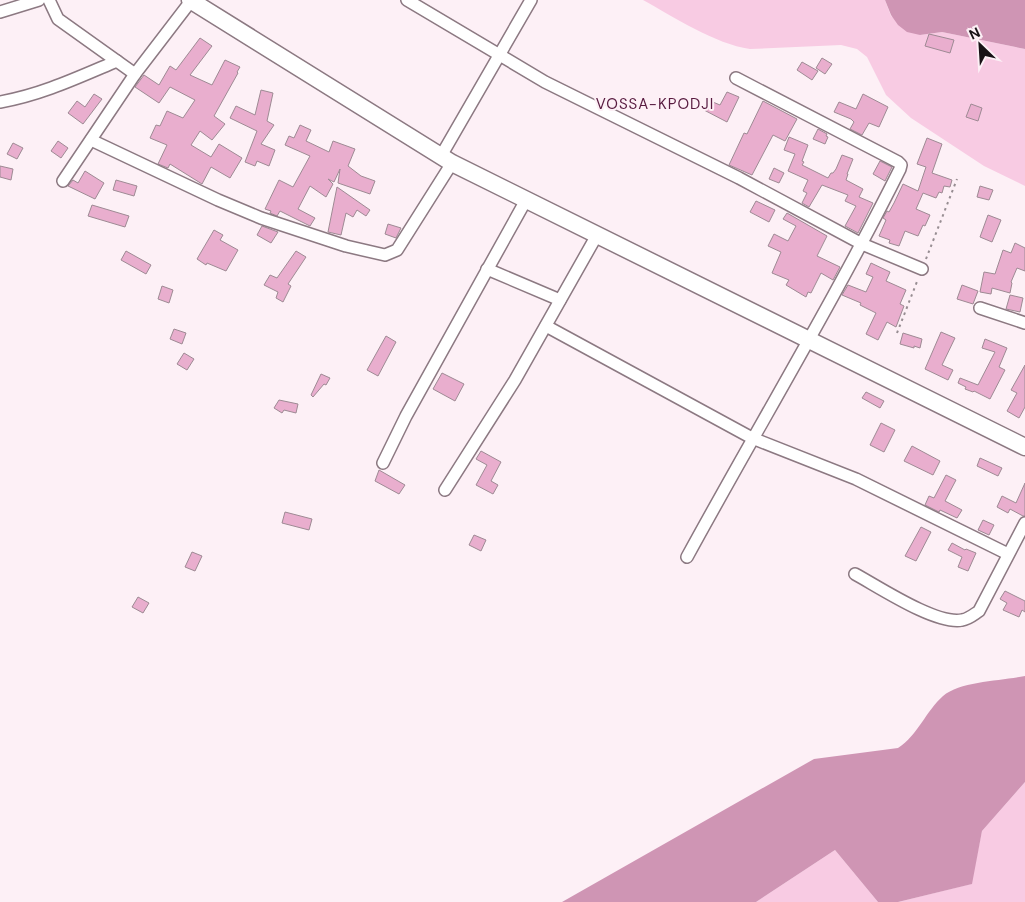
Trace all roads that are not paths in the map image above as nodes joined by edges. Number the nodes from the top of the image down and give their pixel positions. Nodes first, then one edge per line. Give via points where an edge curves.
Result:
1 (39, 0) edge
2 (49, 0) edge
3 (190, 0) edge
4 (407, 0) edge
5 (531, 0) edge
6 (0, 12) edge
7 (500, 55) junction
8 (117, 61) junction
9 (135, 74) junction
10 (736, 78) dead end
11 (0, 102) edge
12 (91, 140) junction
13 (446, 160) junction
14 (63, 181) dead end
15 (526, 200) junction
16 (597, 235) junction
17 (862, 244) junction
18 (486, 269) junction
19 (922, 269) road end
20 (560, 300) junction
21 (980, 308) dead end
22 (1024, 320) edge
23 (546, 326) junction
24 (810, 340) junction
25 (752, 438) junction
26 (1025, 447) edge
27 (383, 463) dead end
28 (445, 490) dead end
29 (1025, 523) edge
30 (1008, 554) junction
31 (687, 557) dead end
32 (855, 574) dead end

1 - 6 street
2 - 8 street via 58,19
3 - 9 street
3 - 13 street
4 - 7 street
5 - 7 street
7 - 13 street
7 - 17 street via 545,82 730,173
8 - 9 street
8 - 11 street via 62,85
9 - 12 street
10 - 17 street via 901,165
12 - 13 street via 261,218 346,246 385,255 397,250
12 - 14 street
13 - 15 street
15 - 16 street
15 - 18 street
16 - 20 street
16 - 24 street
17 - 19 street
17 - 24 street
18 - 20 street
18 - 27 street
20 - 23 street
21 - 22 street
23 - 25 street
23 - 28 street
24 - 25 street
24 - 26 street
25 - 30 street via 856,479
25 - 31 street
29 - 30 street
30 - 32 street via 979,611 962,620 949,621 928,614

